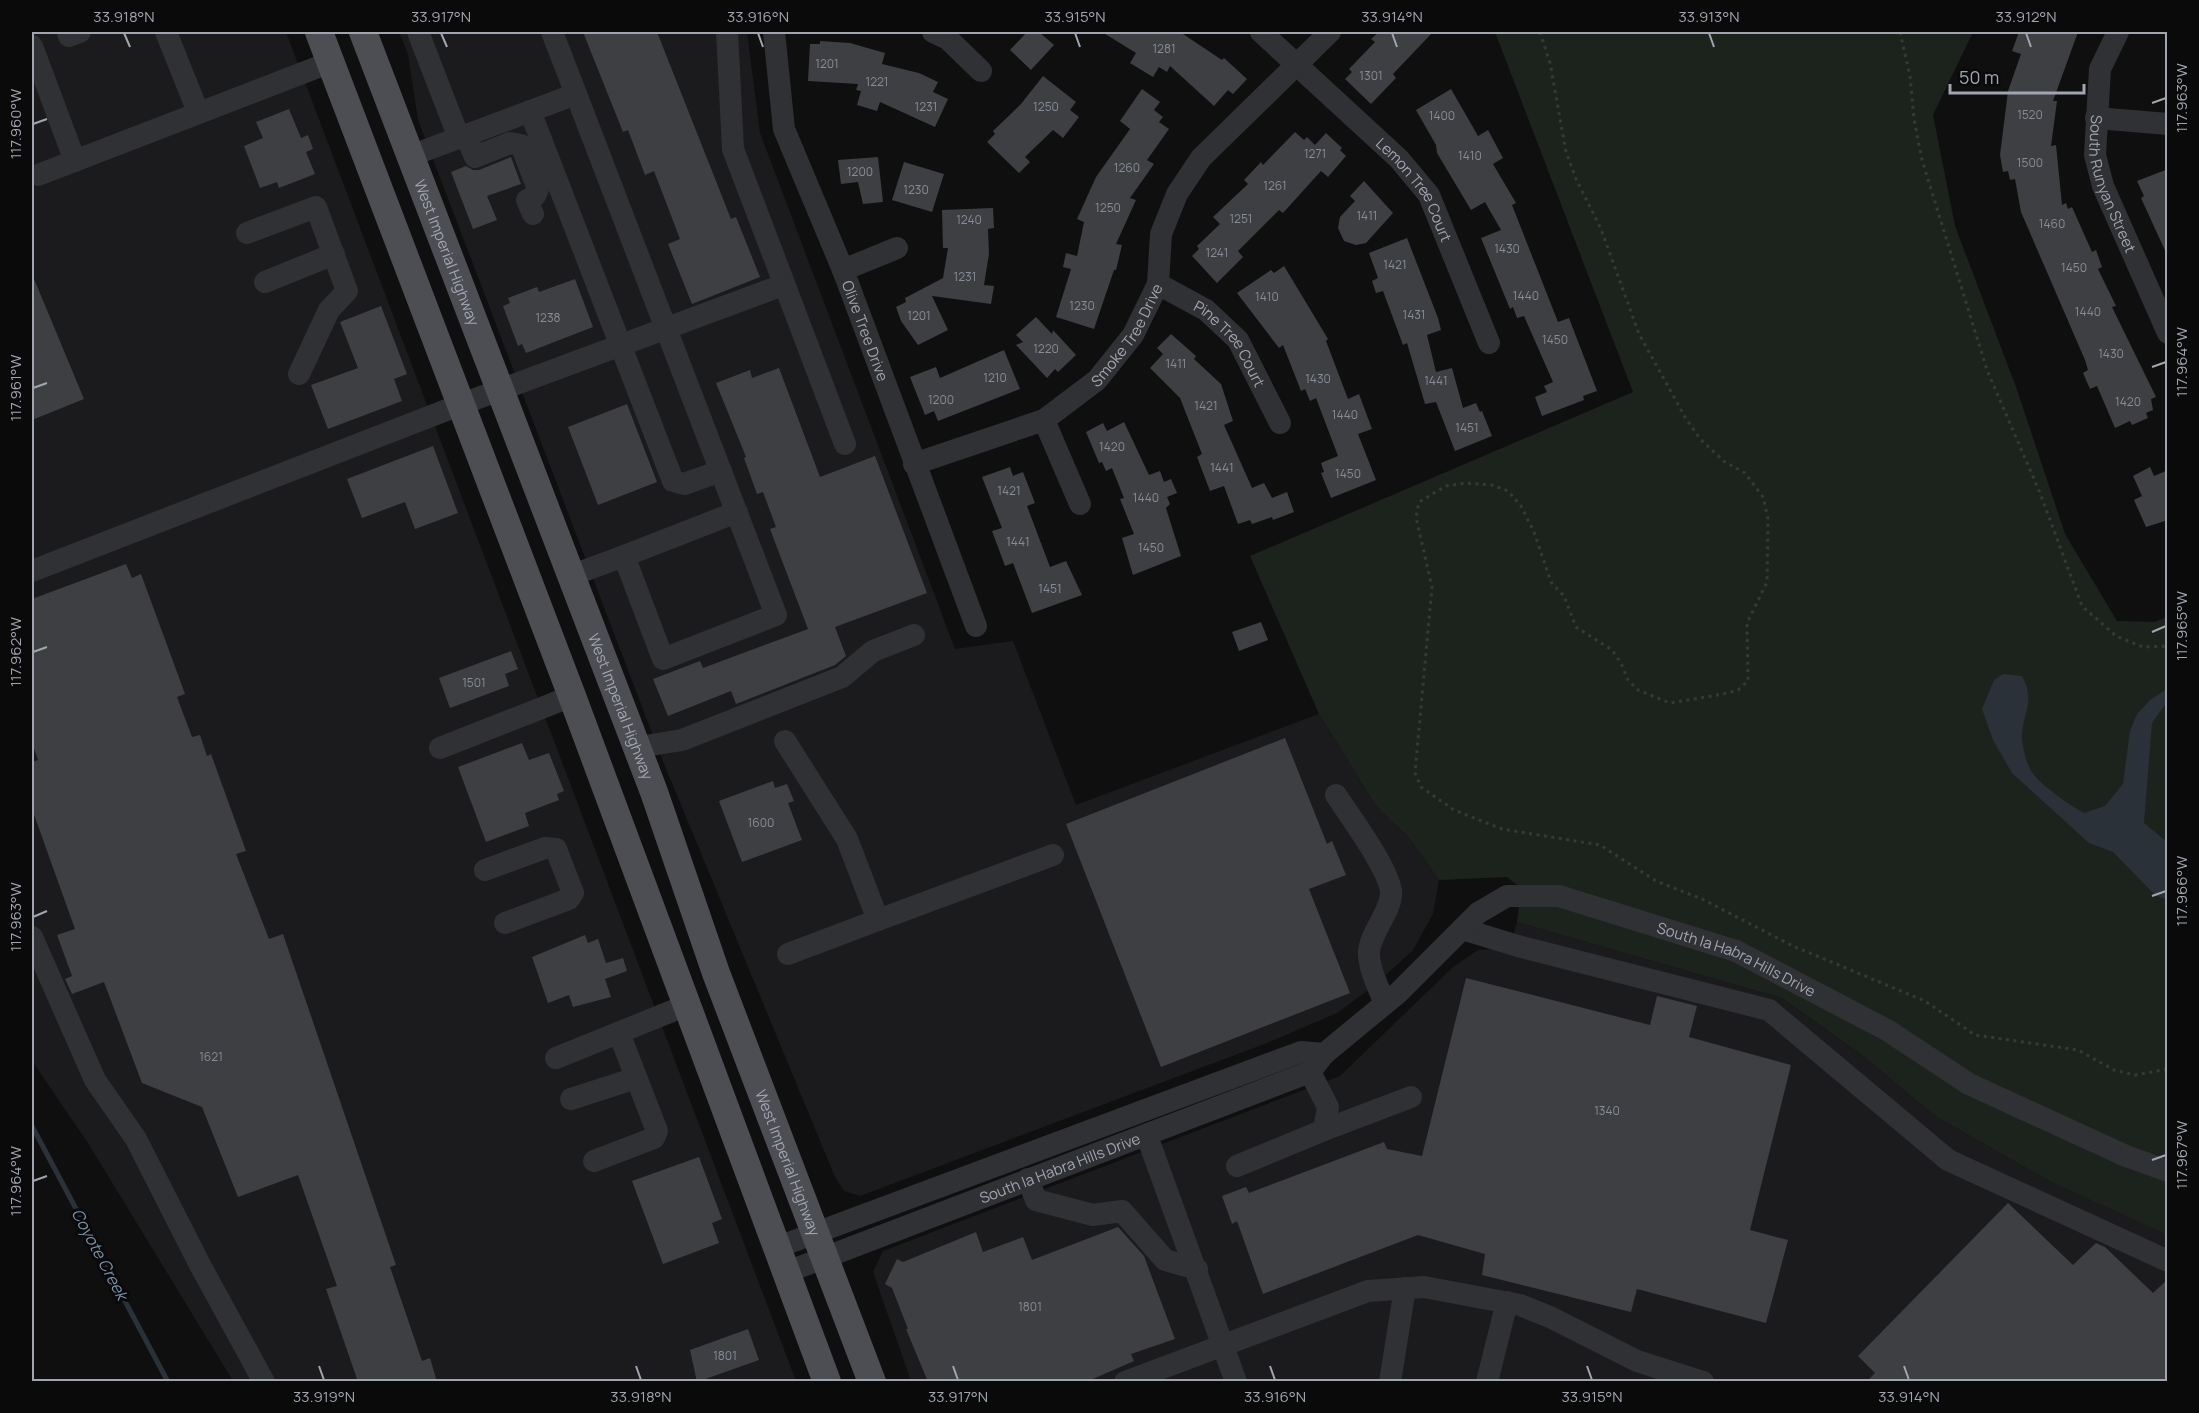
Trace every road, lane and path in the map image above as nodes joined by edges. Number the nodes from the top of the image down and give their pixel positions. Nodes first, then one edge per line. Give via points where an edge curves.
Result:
1 (166, 32) edge
2 (319, 32) edge
3 (363, 32) edge
4 (418, 32) edge
5 (552, 32) edge
6 (728, 32) edge
7 (774, 32) edge
8 (933, 32) edge
9 (1262, 32) edge
10 (1330, 32) edge
11 (1540, 32) edge
12 (1900, 32) edge
13 (2118, 32) edge
14 (32, 46) edge
15 (331, 62) junction
16 (1297, 66) junction
17 (981, 71) dead end
18 (576, 94) junction
19 (530, 111) junction
20 (198, 112) junction
21 (2096, 118) junction
22 (2168, 124) edge
23 (463, 137) junction
24 (410, 156) junction
25 (75, 161) junction
26 (38, 176) dead end
27 (532, 214) dead end
28 (247, 233) dead end
29 (897, 248) dead end
30 (333, 254) junction
31 (843, 270) junction
32 (265, 282) dead end
33 (1158, 284) junction
34 (783, 285) junction
35 (666, 330) junction
36 (2168, 333) edge
37 (1489, 343) dead end
38 (621, 346) junction
39 (299, 374) dead end
40 (500, 390) junction
41 (462, 404) junction
42 (1044, 420) junction
43 (1280, 423) dead end
44 (845, 444) dead end
45 (914, 464) junction
46 (721, 471) junction
47 (1080, 504) dead end
48 (737, 512) junction
49 (624, 556) junction
50 (32, 572) edge
51 (570, 576) junction
52 (976, 626) dead end
53 (914, 635) dead end
54 (2168, 646) edge
55 (568, 686) junction
56 (785, 741) dead end
57 (440, 748) dead end
58 (638, 750) junction
59 (654, 792) junction
60 (1336, 795) dead end
61 (1053, 855) dead end
62 (485, 870) dead end
63 (878, 920) junction
64 (505, 922) dead end
65 (1462, 929) junction
66 (32, 937) edge
67 (788, 954) dead end
68 (1385, 1004) junction
69 (687, 1005) junction
70 (619, 1033) junction
71 (1324, 1054) junction
72 (556, 1058) dead end
73 (2168, 1069) edge
74 (1310, 1072) junction
75 (636, 1078) junction
76 (1411, 1097) dead end
77 (571, 1099) dead end
78 (1324, 1130) junction
79 (1147, 1136) junction
80 (594, 1161) dead end
81 (1237, 1166) dead end
82 (2168, 1171) edge
83 (1028, 1179) junction
84 (821, 1246) junction
85 (783, 1260) junction
86 (2168, 1261) edge
87 (1197, 1269) junction
88 (1405, 1288) junction
89 (1507, 1302) junction
90 (1222, 1344) junction
91 (264, 1382) edge
92 (828, 1382) edge
93 (872, 1382) edge
94 (1125, 1382) edge
95 (1236, 1382) edge
96 (1390, 1382) edge
97 (1487, 1382) edge
98 (1703, 1382) edge

1 - 20 street
2 - 15 main road
3 - 24 main road, West Imperial Highway
4 - 23 street
5 - 18 street
6 - 34 street via 732,149
7 - 31 street, Olive Tree Drive via 784,129
8 - 17 street via 948,39
9 - 16 street, Lemon Tree Court
10 - 16 street, Smoke Tree Drive
11 - 73 path via 1550,63 1566,152 1601,229 1640,334 1701,439 1725,462 1745,473 1763,497 1768,519 1767,582 1747,623 1748,681 1738,690 1670,703 1638,690 1612,650 1576,627 1564,596 1551,582 1534,532 1508,490 1465,483 1429,494 1419,502 1416,517 1432,587 1415,773 1421,787 1454,810 1502,829 1600,845 1656,881 1702,899 1792,946 1925,1001 1975,1035 2078,1050 2114,1070 2135,1076
12 - 54 path via 1922,160 1987,370 2040,493 2082,606 2116,636 2143,647
13 - 21 street, South Runyan Street via 2100,69
14 - 25 street
15 - 20 street
15 - 41 main road
16 - 33 street, Smoke Tree Drive via 1201,158 1177,194 1161,234
16 - 37 street, Lemon Tree Court via 1399,159 1429,195
18 - 19 street
18 - 35 street
19 - 23 street
19 - 38 street
20 - 25 street
21 - 22 street
21 - 36 street, South Runyan Street via 2095,155 2103,186
23 - 24 street
23 - 27 street via 475,157 510,143 521,145 538,189 528,200
24 - 40 main road, West Imperial Highway
25 - 26 street
28 - 30 street via 316,207
29 - 31 street
30 - 32 street
30 - 39 street via 348,291 329,310
31 - 45 street, Olive Tree Drive
33 - 42 street, Smoke Tree Drive via 1133,335 1097,380
33 - 43 street, Pine Tree Court via 1206,310 1238,340
34 - 35 street
34 - 44 street
35 - 38 street
35 - 46 street
38 - 40 street
38 - 46 street via 673,481 684,484
40 - 41 street
40 - 51 main road, West Imperial Highway
41 - 50 street
41 - 55 main road
42 - 45 street, Smoke Tree Drive
42 - 47 street
45 - 52 street, Olive Tree Drive
46 - 48 street
48 - 49 street
48 - 49 street via 776,615 663,659
49 - 51 street
51 - 58 main road, West Imperial Highway
53 - 58 street via 873,651 842,677 682,740
55 - 57 street
55 - 59 main road via 574,678 584,684 622,784 640,794
55 - 69 main road
56 - 63 street via 847,839
58 - 59 main road, West Imperial Highway
59 - 84 main road, West Imperial Highway via 716,973
60 - 68 street via 1391,890 1391,900 1369,949
61 - 63 street
62 - 64 street via 545,848 556,849 573,893 569,899
63 - 67 street
65 - 68 street, South la Habra Hills Drive
65 - 82 street, South la Habra Hills Drive via 1478,913 1508,896 1559,896 1736,951 1887,1030 1969,1084 2126,1156
65 - 86 street via 1769,1010 1948,1160
66 - 91 street via 95,1080 136,1138
68 - 71 street, South la Habra Hills Drive
69 - 70 street
69 - 85 main road
70 - 72 street
70 - 75 street
71 - 74 street, South la Habra Hills Drive
71 - 84 street, South la Habra Hills Drive via 1301,1052
74 - 78 street via 1328,1107
74 - 79 street, South la Habra Hills Drive
75 - 77 street
75 - 80 street via 657,1131 654,1138
76 - 78 street
78 - 81 street
79 - 83 street, South la Habra Hills Drive
79 - 87 street
83 - 84 street, South la Habra Hills Drive
83 - 87 street via 1036,1200 1093,1215 1122,1211 1165,1260
84 - 85 street, South la Habra Hills Drive
84 - 93 main road, West Imperial Highway
85 - 92 main road
87 - 90 street
88 - 89 street via 1424,1287
88 - 90 street via 1368,1291
88 - 96 street
89 - 97 street
89 - 98 street via 1550,1317 1637,1361
90 - 94 street
90 - 95 street

